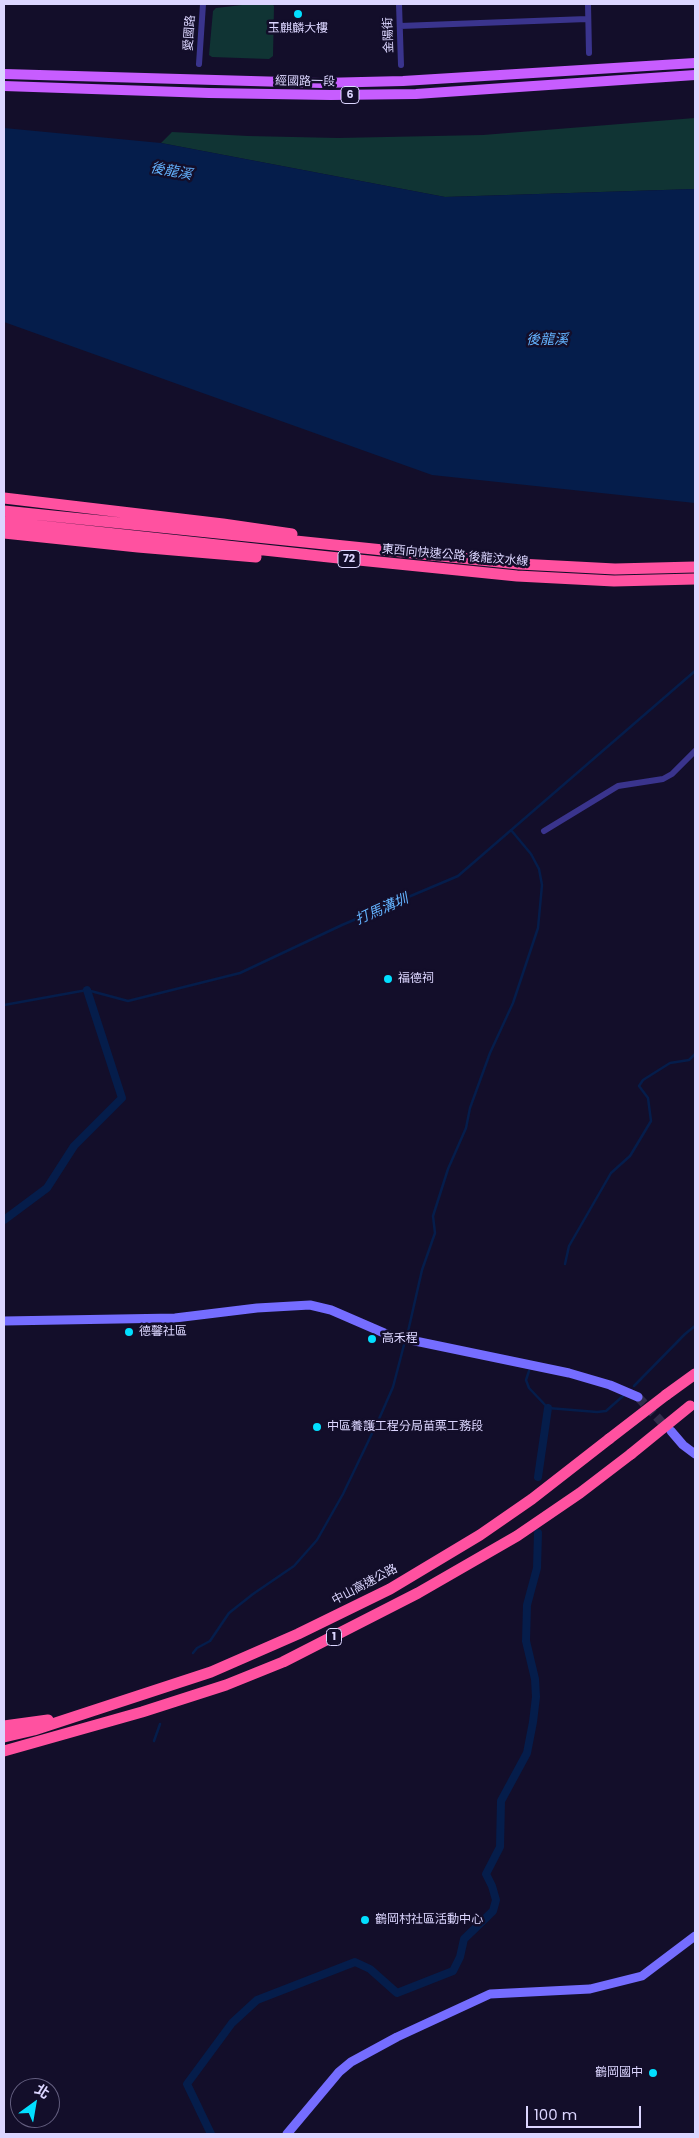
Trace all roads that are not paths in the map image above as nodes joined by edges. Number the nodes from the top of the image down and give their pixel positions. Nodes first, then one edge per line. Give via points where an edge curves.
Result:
1 (203, 4) edge
2 (399, 4) edge
3 (588, 4) edge
4 (587, 19) junction
5 (400, 26) junction
6 (589, 53) dead end
7 (695, 63) edge
8 (199, 64) dead end
9 (401, 65) dead end
10 (4, 74) edge
11 (695, 74) edge
12 (4, 86) edge
13 (4, 498) edge
14 (4, 510) edge
15 (4, 522) edge
16 (4, 533) edge
17 (355, 548) junction
18 (329, 557) junction
19 (695, 567) edge
20 (695, 579) edge
21 (695, 751) edge
22 (544, 831) dead end
23 (4, 1321) edge
24 (695, 1374) edge
25 (638, 1397) tunnel mouth
26 (693, 1404) edge
27 (671, 1432) tunnel mouth
28 (695, 1454) edge
29 (72, 1716) junction
30 (4, 1726) edge
31 (4, 1737) edge
32 (4, 1751) edge
33 (695, 1936) edge
34 (287, 2134) edge

1 - 8 street, 愛國路
2 - 5 street, 金陽街
3 - 4 street
4 - 5 street
4 - 6 street
5 - 9 street, 金陽街
7 - 10 main road, 經國路一段 / 6 via 330,83
11 - 12 main road, 經國路一段 / 6 via 416,94 219,93
13 - 17 highway via 223,524 325,539
14 - 17 highway, 東西向快速公路 後龍汶水線 / 72
15 - 18 highway, 東西向快速公路 後龍汶水線 / 72
16 - 18 highway via 297,560
17 - 19 highway, 東西向快速公路 後龍汶水線 / 72 via 606,569
18 - 20 highway, 東西向快速公路 後龍汶水線 / 72 via 570,580
21 - 22 street via 672,774 662,779 618,786
23 - 25 street via 196,1317 257,1308 310,1305 331,1310 390,1336 568,1373
24 - 29 highway, 中山高速公路 / 1, bridge via 532,1499 480,1535 390,1589 220,1668
26 - 32 highway, 1, bridge via 580,1493 517,1536 418,1593 283,1662 226,1685 142,1712
27 - 28 street
29 - 30 highway
29 - 31 highway, 中山高速公路 / 1
33 - 34 street via 642,1976 590,1989 490,1994 397,2037 339,2072

